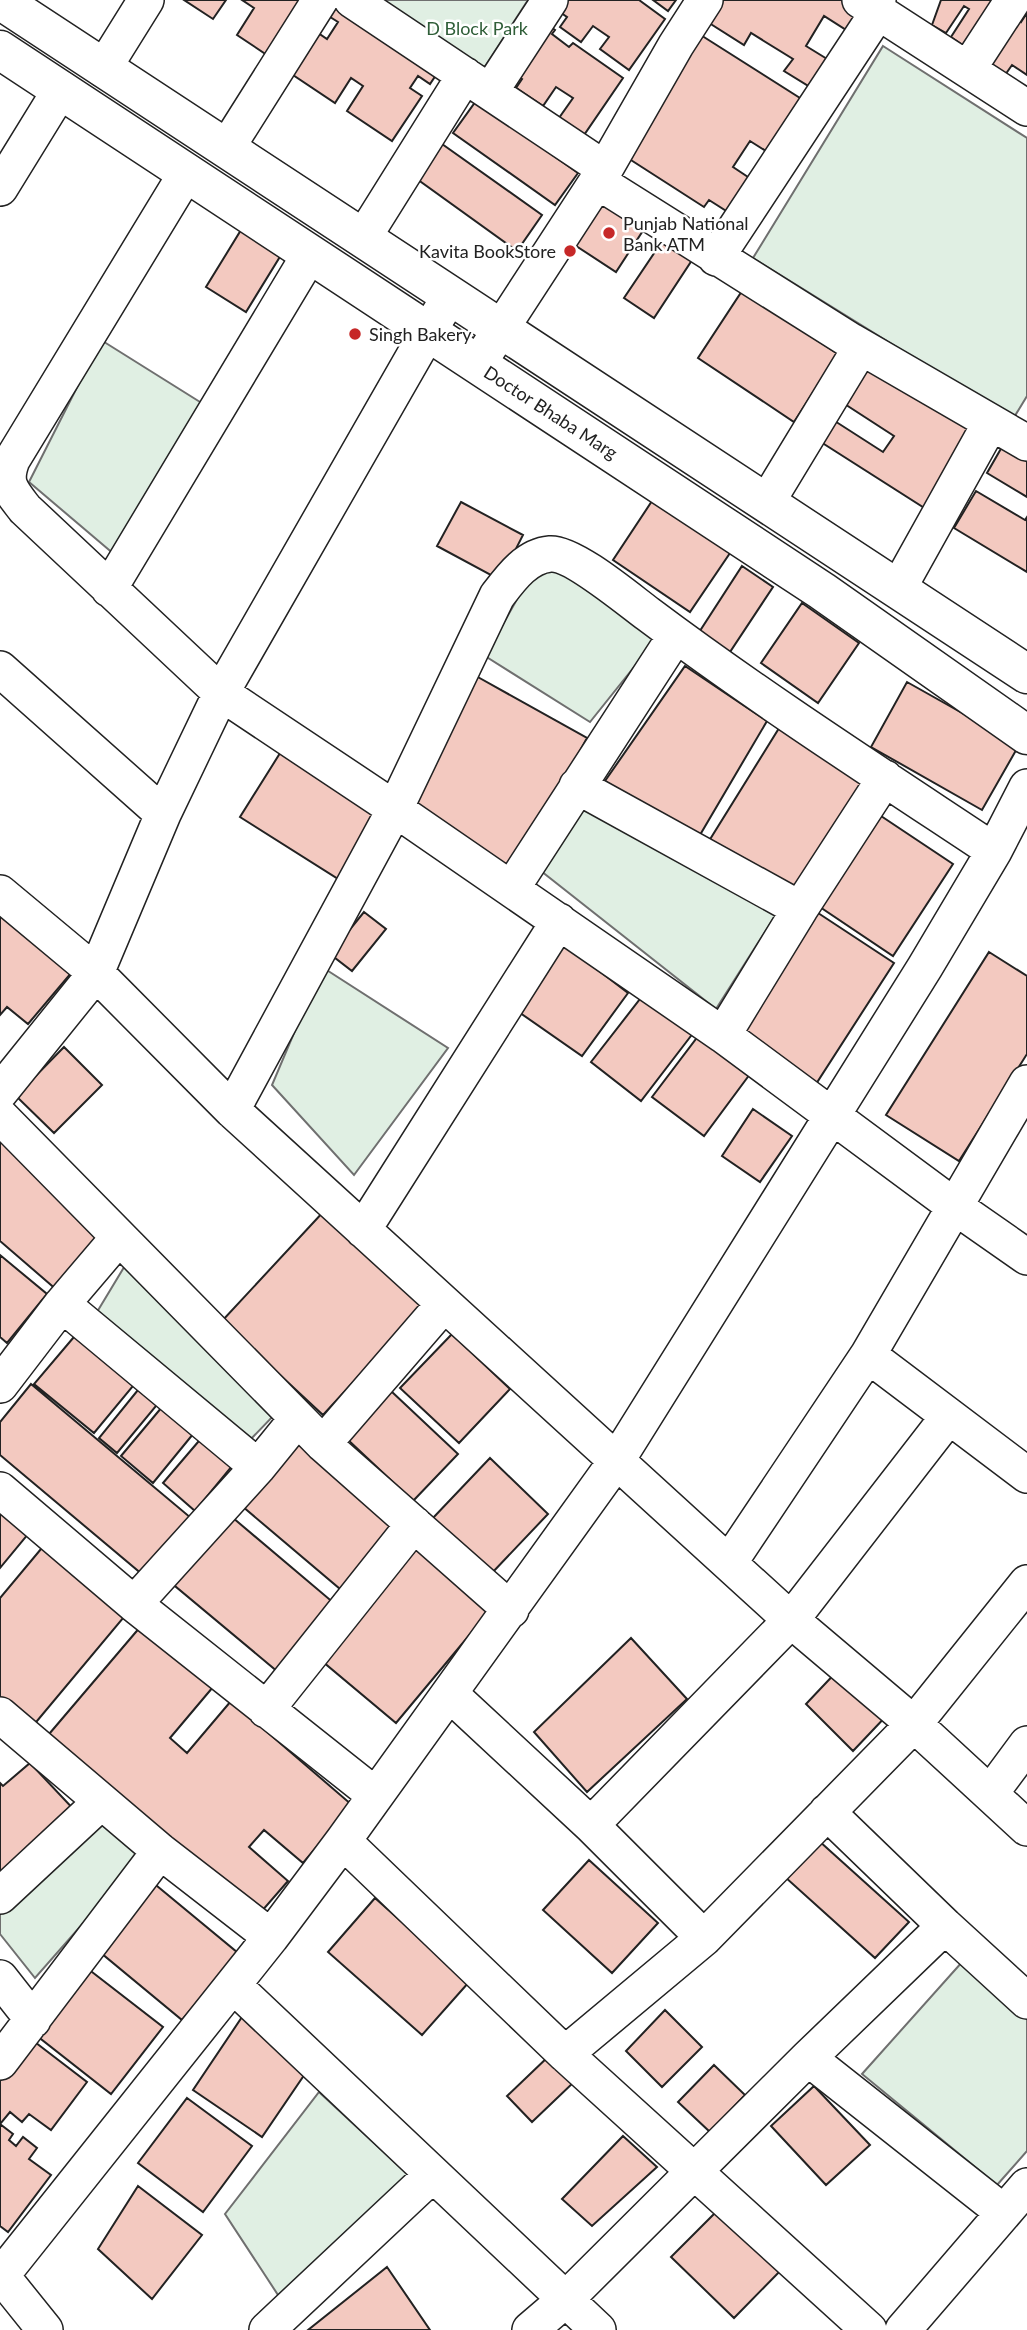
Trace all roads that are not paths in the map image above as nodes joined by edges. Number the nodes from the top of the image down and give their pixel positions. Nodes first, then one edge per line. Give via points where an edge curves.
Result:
1 (0, 0) edge
2 (146, 0) edge
3 (320, 0) edge
4 (352, 0) edge
5 (550, 0) edge
6 (705, 0) edge
7 (1013, 0) edge
8 (872, 4) edge
9 (0, 50) edge
10 (103, 69) junction
11 (968, 69) junction
12 (477, 83) junction
13 (61, 89) junction
14 (1027, 108) edge
15 (226, 149) junction
16 (187, 172) junction
17 (601, 175) junction
18 (0, 188) edge
19 (363, 238) junction
20 (310, 254) junction
21 (716, 258) junction
22 (451, 295) junction
23 (501, 329) junction
24 (429, 330) junction
25 (861, 347) junction
26 (478, 363) junction
27 (991, 422) junction
28 (1027, 443) edge
29 (767, 502) junction
30 (109, 589) junction
31 (898, 589) junction
32 (676, 635) junction
33 (0, 669) edge
34 (1027, 674) edge
35 (221, 694) junction
36 (1027, 735) edge
37 (885, 778) junction
38 (577, 786) junction
39 (1027, 787) edge
40 (395, 809) junction
41 (163, 814) junction
42 (994, 851) junction
43 (512, 888) junction
44 (0, 893) edge
45 (800, 909) junction
46 (559, 922) junction
47 (96, 973) junction
48 (723, 1035) junction
49 (1027, 1083) edge
50 (0, 1092) edge
51 (232, 1110) junction
52 (0, 1116) edge
53 (833, 1117) junction
54 (954, 1206) junction
55 (363, 1230) junction
56 (119, 1237) junction
57 (1027, 1257) edge
58 (62, 1304) junction
59 (444, 1304) junction
60 (868, 1356) junction
61 (0, 1385) edge
62 (949, 1416) junction
63 (298, 1419) junction
64 (323, 1444) junction
65 (617, 1460) junction
66 (258, 1467) junction
67 (1027, 1475) edge
68 (0, 1490) edge
69 (414, 1524) junction
70 (729, 1563) junction
71 (1027, 1583) edge
72 (134, 1604) junction
73 (511, 1610) junction
74 (792, 1620) junction
75 (450, 1694) junction
76 (266, 1710) junction
77 (0, 1715) edge
78 (914, 1724) junction
79 (1027, 1744) edge
80 (375, 1794) junction
81 (990, 1794) junction
82 (101, 1802) junction
83 (827, 1812) junction
84 (591, 1825) junction
85 (1027, 1828) edge
86 (343, 1841) junction
87 (160, 1851) junction
88 (0, 1896) edge
89 (945, 1926) junction
90 (271, 1937) junction
91 (704, 1938) junction
92 (0, 1978) edge
93 (233, 1985) junction
94 (1027, 2001) edge
95 (33, 2020) junction
96 (565, 2054) junction
97 (808, 2058) junction
98 (0, 2062) edge
99 (695, 2171) junction
100 (432, 2175) junction
101 (1027, 2186) edge
102 (1003, 2212) junction
103 (1, 2275) edge
104 (565, 2300) junction
105 (274, 2328) edge
106 (44, 2330) edge
107 (530, 2330) edge
108 (598, 2330) edge
109 (869, 2330) edge
110 (903, 2330) edge

1 - 10 street
2 - 10 street
3 - 15 street
4 - 12 street
5 - 12 street
6 - 17 street
7 - 11 street
8 - 11 street
8 - 21 street
9 - 13 street, Doctor Bhaba Marg
10 - 15 street
11 - 14 street
12 - 17 street
12 - 19 street
13 - 16 street, Doctor Bhaba Marg
13 - 18 street
15 - 19 street
16 - 20 street, Doctor Bhaba Marg
16 - 30 street via 7,472 10,491 25,509
17 - 21 street
17 - 23 street
19 - 22 street
20 - 24 street, Doctor Bhaba Marg
20 - 30 street
21 - 25 street
22 - 23 street
22 - 24 street
23 - 26 street
23 - 29 street
24 - 26 street, Doctor Bhaba Marg
24 - 35 street
25 - 27 street
25 - 29 street
26 - 36 street, Doctor Bhaba Marg via 811,583
27 - 28 street
27 - 31 street
29 - 31 street
30 - 35 street
31 - 34 street
32 - 37 street
32 - 38 street
32 - 40 street via 572,561 551,553 533,560 516,572 497,596
33 - 41 street
35 - 40 street
35 - 41 street
37 - 42 street
37 - 45 street
38 - 43 street
38 - 45 street
39 - 42 street
40 - 43 street
40 - 51 street
41 - 47 street
42 - 53 street
43 - 46 street
44 - 47 street
45 - 48 street
46 - 48 street
46 - 55 street
47 - 50 street
47 - 51 street
48 - 53 street
49 - 54 street
51 - 55 street
52 - 56 street
53 - 54 street
53 - 65 street
54 - 57 street
54 - 60 street
55 - 59 street
56 - 58 street
56 - 63 street
58 - 61 street
58 - 66 street
59 - 64 street
59 - 65 street
60 - 62 street
60 - 70 street
62 - 67 street
62 - 74 street
63 - 64 street
63 - 66 street
64 - 69 street
65 - 70 street
65 - 73 street
66 - 72 street
68 - 72 street
69 - 73 street
69 - 76 street
70 - 74 street
71 - 78 street
72 - 76 street
73 - 75 street
74 - 78 street
74 - 84 street
75 - 80 street
75 - 84 street
76 - 80 street
77 - 82 street
78 - 81 street
78 - 83 street
79 - 81 street
80 - 86 street
81 - 85 street
82 - 87 street
82 - 88 street
83 - 89 street
83 - 91 street
84 - 91 street
86 - 90 street
86 - 96 street
87 - 90 street
87 - 95 street
89 - 94 street
89 - 97 street
90 - 93 street
91 - 96 street
92 - 95 street
93 - 100 street
93 - 103 street
95 - 98 street
96 - 99 street
97 - 99 street
97 - 102 street
99 - 104 street
99 - 109 street
100 - 104 street
100 - 105 street
101 - 102 street
102 - 110 street
103 - 106 street
104 - 107 street
104 - 108 street

